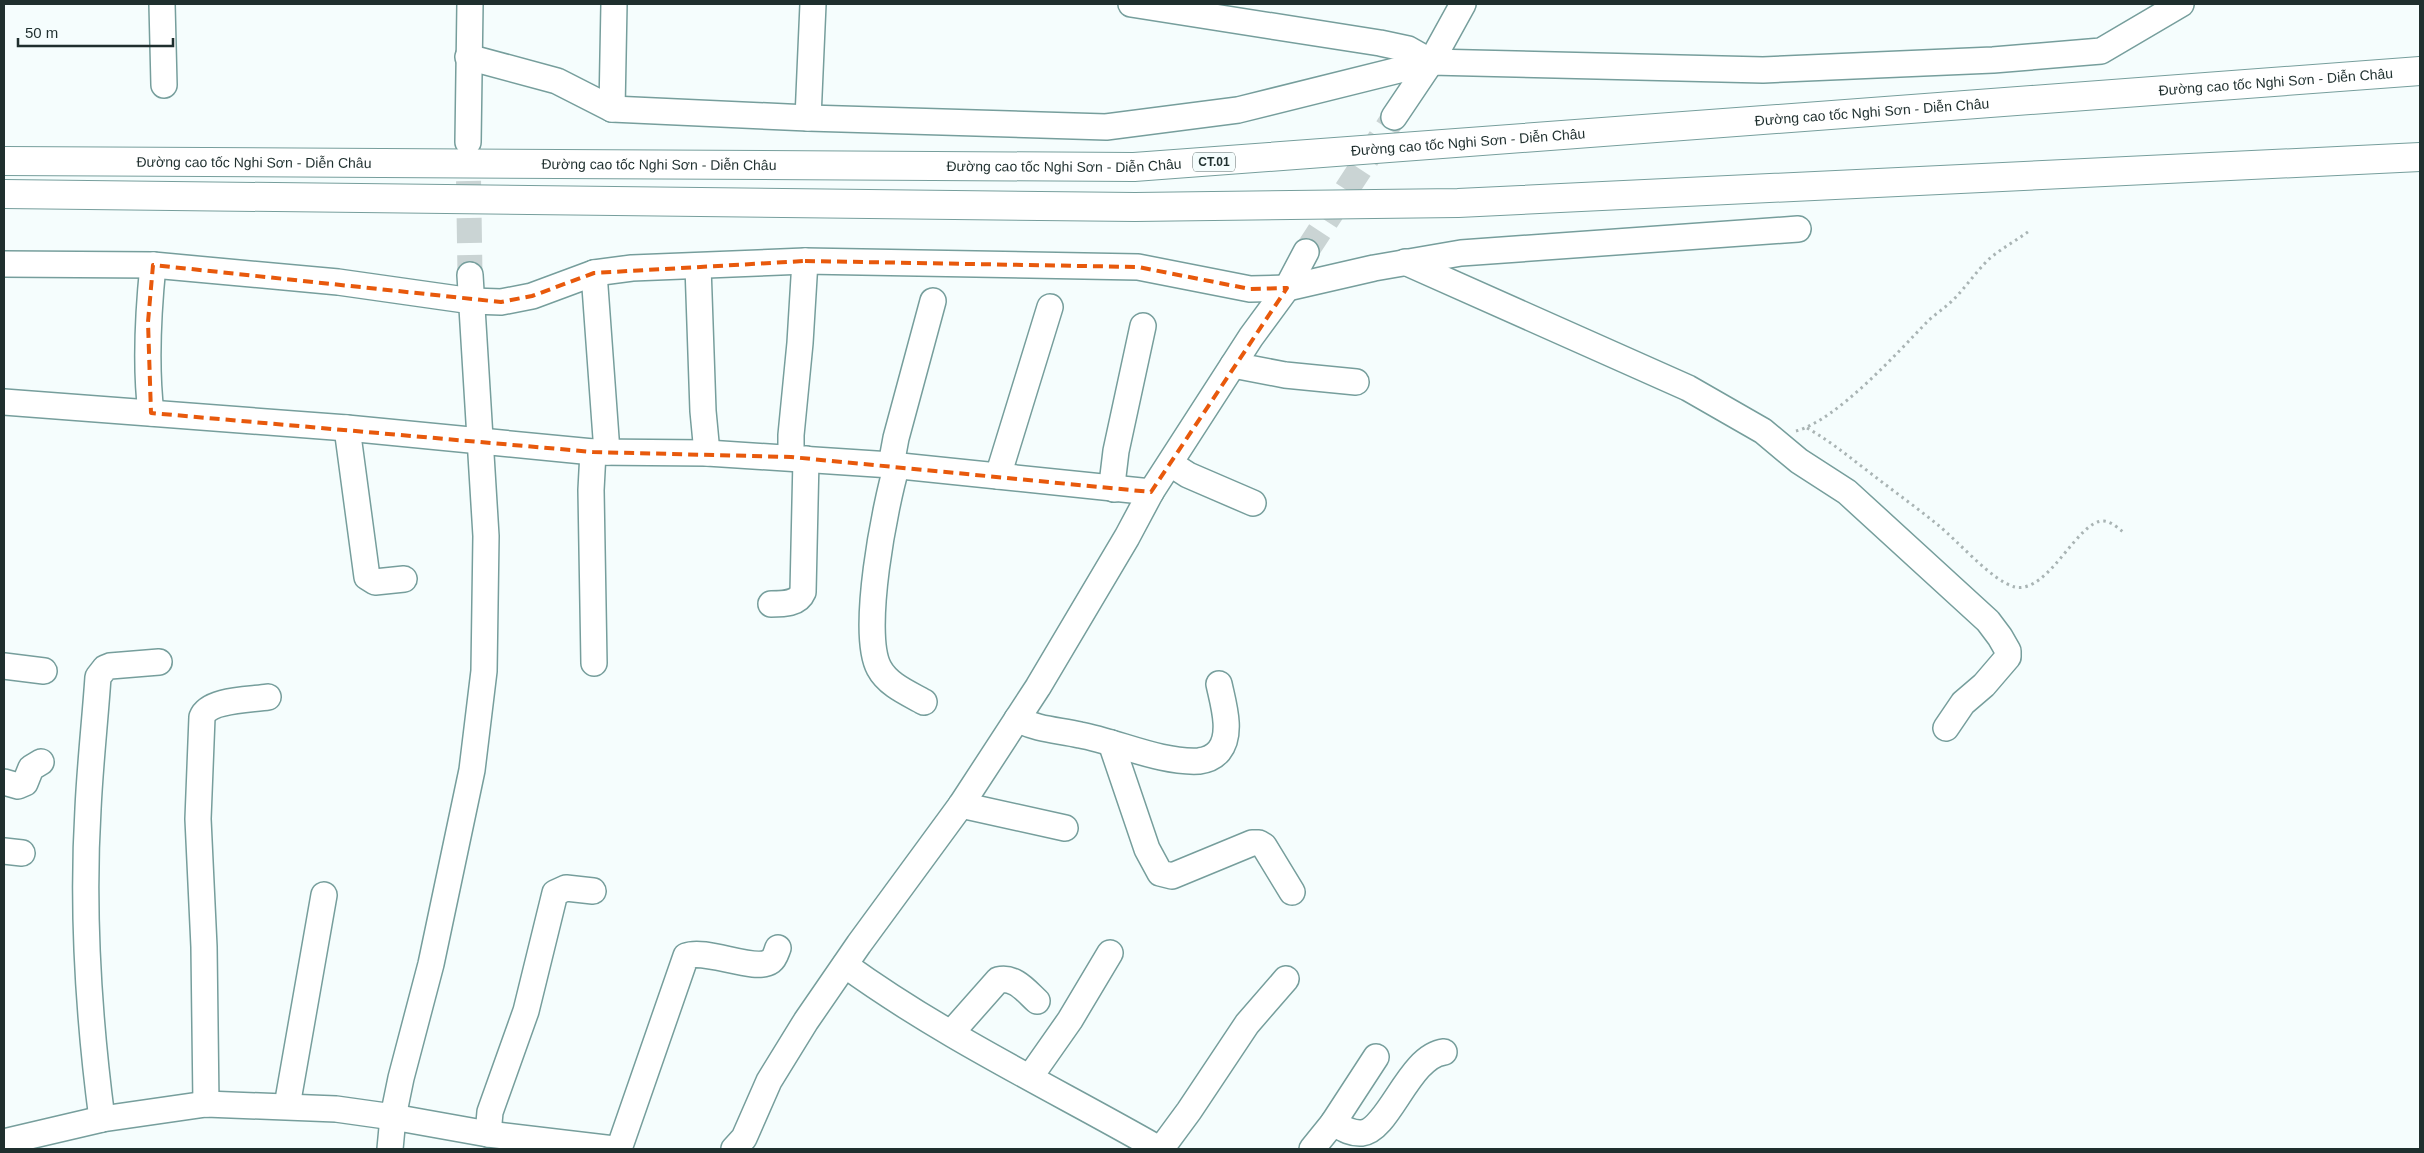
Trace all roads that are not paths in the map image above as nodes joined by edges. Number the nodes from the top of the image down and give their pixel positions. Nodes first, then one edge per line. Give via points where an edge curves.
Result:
1 (162, 4) edge
2 (470, 4) edge
3 (614, 4) edge
4 (813, 4) edge
5 (1131, 4) edge
6 (1463, 4) edge
7 (2181, 4) edge
8 (468, 57) junction
9 (1431, 62) junction
10 (2420, 71) edge
11 (164, 85) dead end
12 (612, 109) junction
13 (808, 118) junction
14 (1394, 118) tunnel mouth
15 (468, 142) tunnel mouth
16 (2420, 157) edge
17 (4, 161) edge
18 (4, 194) edge
19 (1798, 229) dead end
20 (1306, 252) tunnel mouth
21 (805, 261) junction
22 (1405, 262) junction
23 (4, 264) edge
24 (153, 266) junction
25 (698, 266) junction
26 (594, 273) junction
27 (470, 275) tunnel mouth
28 (1288, 288) junction
29 (472, 300) junction
30 (933, 301) dead end
31 (1050, 307) dead end
32 (1143, 326) dead end
33 (1233, 365) junction
34 (1356, 382) dead end
35 (4, 402) edge
36 (152, 413) junction
37 (347, 428) junction
38 (480, 441) junction
39 (600, 452) junction
40 (707, 453) junction
41 (799, 458) junction
42 (1171, 464) junction
43 (894, 465) junction
44 (998, 476) junction
45 (1114, 489) junction
46 (1151, 492) junction
47 (1253, 503) dead end
48 (404, 579) dead end
49 (771, 604) dead end
50 (159, 662) dead end
51 (594, 663) dead end
52 (4, 666) edge
53 (44, 670) dead end
54 (1219, 684) dead end
55 (268, 697) dead end
56 (924, 702) dead end
57 (1017, 719) junction
58 (1946, 728) dead end
59 (1112, 743) junction
60 (41, 762) dead end
61 (4, 782) edge
62 (961, 805) junction
63 (1065, 828) dead end
64 (593, 890) dead end
65 (1292, 892) dead end
66 (324, 895) dead end
67 (778, 948) dead end
68 (1110, 953) dead end
69 (845, 965) junction
70 (1286, 979) dead end
71 (1037, 1001) dead end
72 (952, 1032) junction
73 (1444, 1052) dead end
74 (1376, 1057) dead end
75 (1030, 1077) junction
76 (206, 1104) junction
77 (287, 1106) junction
78 (393, 1117) junction
79 (102, 1119) junction
80 (1333, 1123) junction
81 (488, 1134) junction
82 (4, 1142) edge
83 (738, 1148) edge
84 (390, 1149) edge
85 (614, 1149) edge
86 (619, 1149) edge
87 (1160, 1149) edge
88 (1312, 1149) edge

1 - 11 street
2 - 8 street
3 - 12 street
4 - 13 street
5 - 9 street via 1380,43 1408,49
6 - 9 street
7 - 9 street via 2101,51 2003,59 1763,70
8 - 12 street via 557,82
8 - 15 street
9 - 13 street via 1238,110 1106,126
9 - 14 street
10 - 17 highway, Đường cao tốc Nghi Sơn - Diễn Châu / CT.01 via 1134,168
12 - 13 street
16 - 18 highway via 1448,203 1135,207
19 - 22 street via 1461,253
20 - 28 street
21 - 25 street
21 - 28 street via 1138,267 1250,289
21 - 41 street via 791,435
22 - 28 street
22 - 58 street via 1688,388 1769,436 1876,516 1988,622 2008,651 2006,662 1963,703
23 - 24 street
24 - 29 street via 338,282
24 - 36 street via 148,322
25 - 26 street
25 - 40 street
26 - 29 street via 532,296 501,302
26 - 39 street
27 - 29 street
28 - 33 street
29 - 38 street
30 - 43 street via 896,438
31 - 44 street
32 - 45 street via 1116,451
33 - 34 street via 1294,376
33 - 42 street
35 - 36 street
36 - 37 street
37 - 38 street
37 - 48 street via 367,577 375,582
38 - 39 street
38 - 78 street via 486,580 484,671 477,737 431,964
39 - 40 street
39 - 51 street via 591,490
40 - 41 street
41 - 43 street
41 - 49 street via 803,592 794,601
42 - 46 street
42 - 47 street via 1196,479
43 - 44 street
43 - 56 street via 873,606 874,650 884,676
44 - 45 street
45 - 46 street
46 - 57 street
50 - 79 street via 110,666 98,677 88,810 87,886 95,1068
52 - 53 street
54 - 59 street via 1225,741 1210,758 1187,761
55 - 76 street via 218,704 208,708 202,717 198,819
57 - 59 street via 1031,726
57 - 62 street
59 - 65 street via 1146,849 1160,873 1172,876 1259,843
60 - 61 street via 31,768 25,783 18,786
62 - 63 street
62 - 69 street
64 - 81 street via 566,888 555,893 526,1011 490,1112
66 - 77 street
67 - 86 street via 772,961 767,963 746,963 700,954 686,956
68 - 75 street via 1070,1020
69 - 72 street
69 - 83 street via 769,1081
70 - 87 street via 1247,1024
71 - 72 street via 1008,978 998,980
72 - 75 street
73 - 80 street via 1429,1057 1375,1127 1360,1134
74 - 80 street
75 - 87 street
76 - 77 street
76 - 79 street
77 - 78 street
78 - 81 street
78 - 84 street
79 - 82 street
80 - 88 street
81 - 85 street

